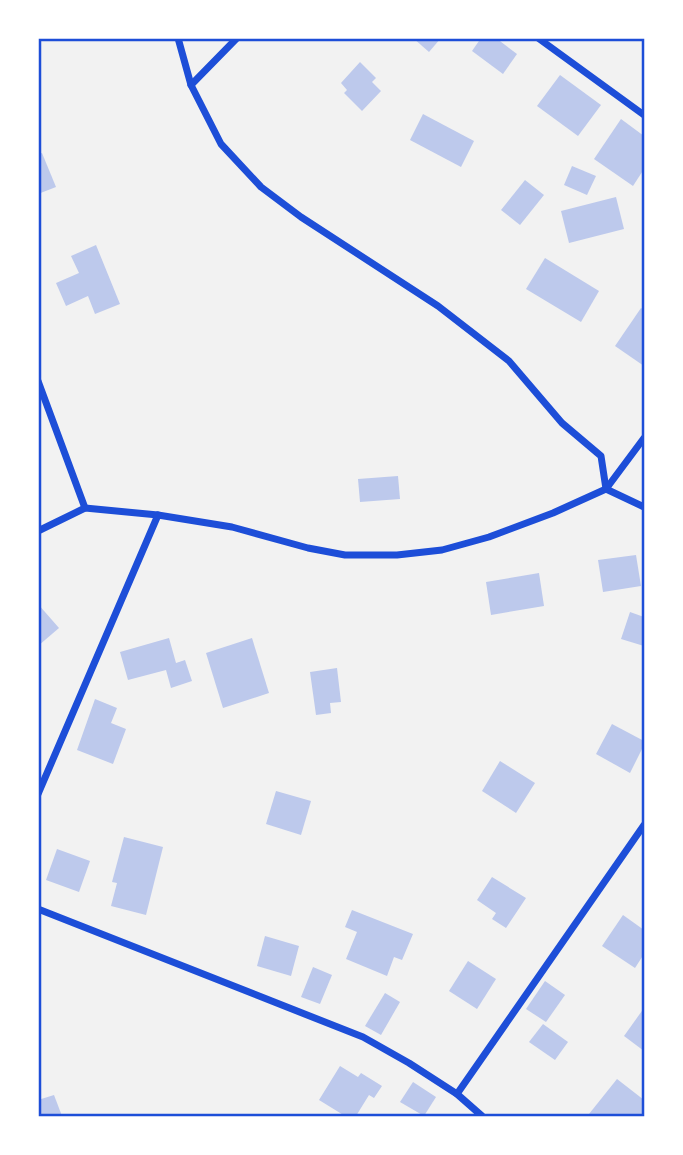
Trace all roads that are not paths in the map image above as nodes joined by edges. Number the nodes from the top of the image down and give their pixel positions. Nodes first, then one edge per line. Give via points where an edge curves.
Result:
1 (178, 38) edge
2 (237, 38) edge
3 (538, 38) edge
4 (191, 85) junction
5 (645, 115) edge
6 (38, 381) edge
7 (645, 438) edge
8 (606, 489) junction
9 (645, 507) edge
10 (85, 508) junction
11 (158, 514) junction
12 (38, 531) edge
13 (38, 794) edge
14 (645, 825) edge
15 (38, 909) edge
16 (457, 1094) junction
17 (482, 1116) edge

1 - 4 street
2 - 4 street
3 - 5 street
4 - 8 street via 221,144 261,187 439,306 509,361 562,423 601,456
6 - 10 street
7 - 8 street
8 - 9 street
8 - 11 street via 489,537 442,550 397,555 345,555
10 - 11 street
10 - 12 street
11 - 13 street
14 - 16 street
15 - 16 street via 363,1037
16 - 17 street

